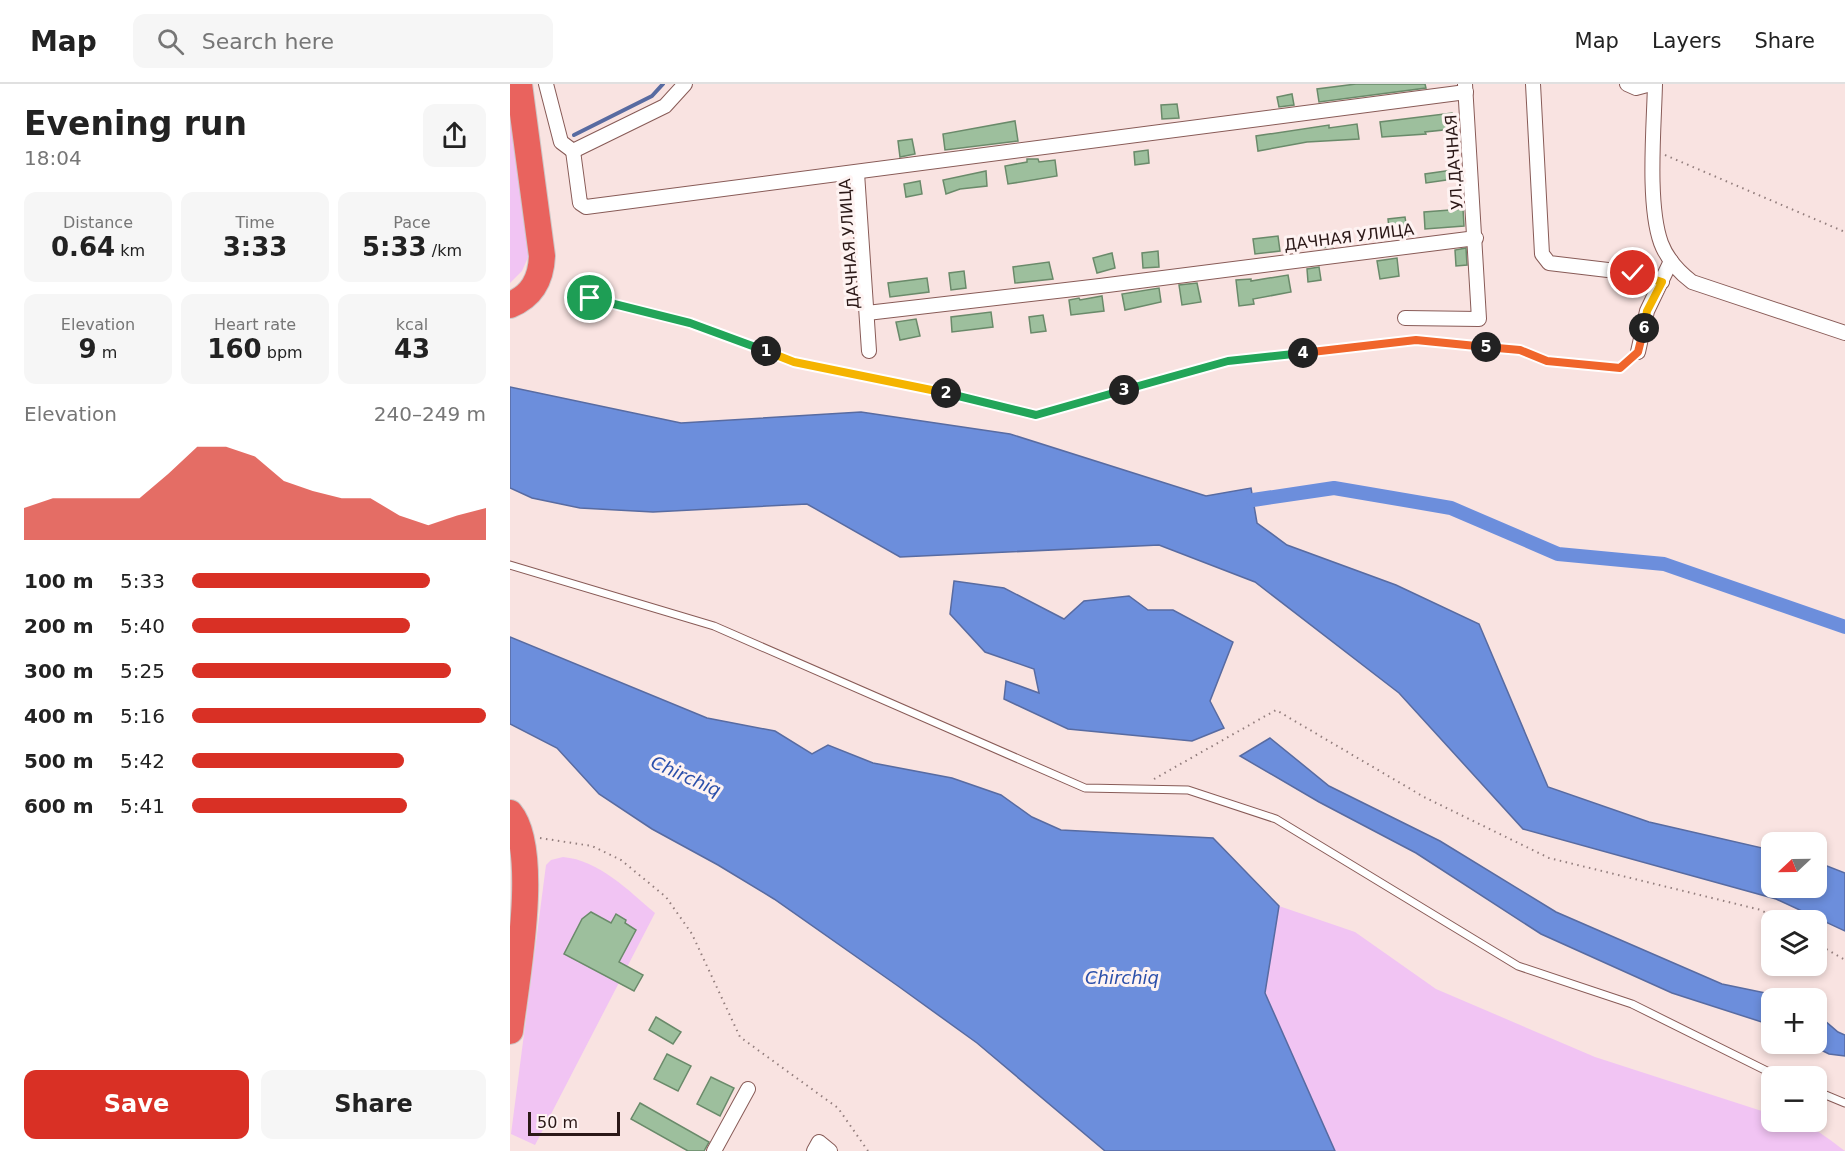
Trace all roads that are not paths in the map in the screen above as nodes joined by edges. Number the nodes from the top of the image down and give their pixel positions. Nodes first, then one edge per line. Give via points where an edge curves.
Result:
1 (519, 84) edge
2 (546, 84) edge
3 (685, 84) edge
4 (1533, 84) edge
5 (1627, 84) edge
6 (1653, 84) edge
7 (1465, 88) edge
8 (573, 151) junction
9 (857, 173) junction
10 (1476, 238) junction
11 (1671, 261) junction
12 (1662, 282) junction
13 (510, 305) edge
14 (867, 313) junction
15 (1406, 318) dead end
16 (1845, 333) edge
17 (869, 351) dead end
18 (1638, 352) road end
19 (510, 565) edge
20 (510, 813) edge
21 (510, 1031) edge
22 (1761, 1068) edge
23 (748, 1089) dead end
24 (1827, 1095) edge
25 (1845, 1102) edge
26 (714, 1151) edge

1 - 13 highway via 542,256 535,286
2 - 8 street via 561,142
3 - 8 street via 665,106
4 - 12 street via 1542,254 1549,263 1633,273
5 - 6 street via 1635,88
6 - 11 street via 1653,191 1660,242
7 - 9 street, ДАЧНАЯ УЛИЦА
7 - 10 street, УЛ.ДАЧНАЯ
8 - 9 street via 580,203 586,207
9 - 14 street, ДАЧНАЯ УЛИЦА
10 - 14 street, ДАЧНАЯ УЛИЦА
10 - 15 street, УЛ.ДАЧНАЯ via 1479,319
11 - 12 street
11 - 16 street via 1692,282
12 - 18 street via 1647,311
14 - 17 street
19 - 22 lane via 714,626 1085,788 1188,790 1276,819 1518,966 1632,1004
20 - 21 highway via 523,839 525,868
23 - 26 street
24 - 25 lane

